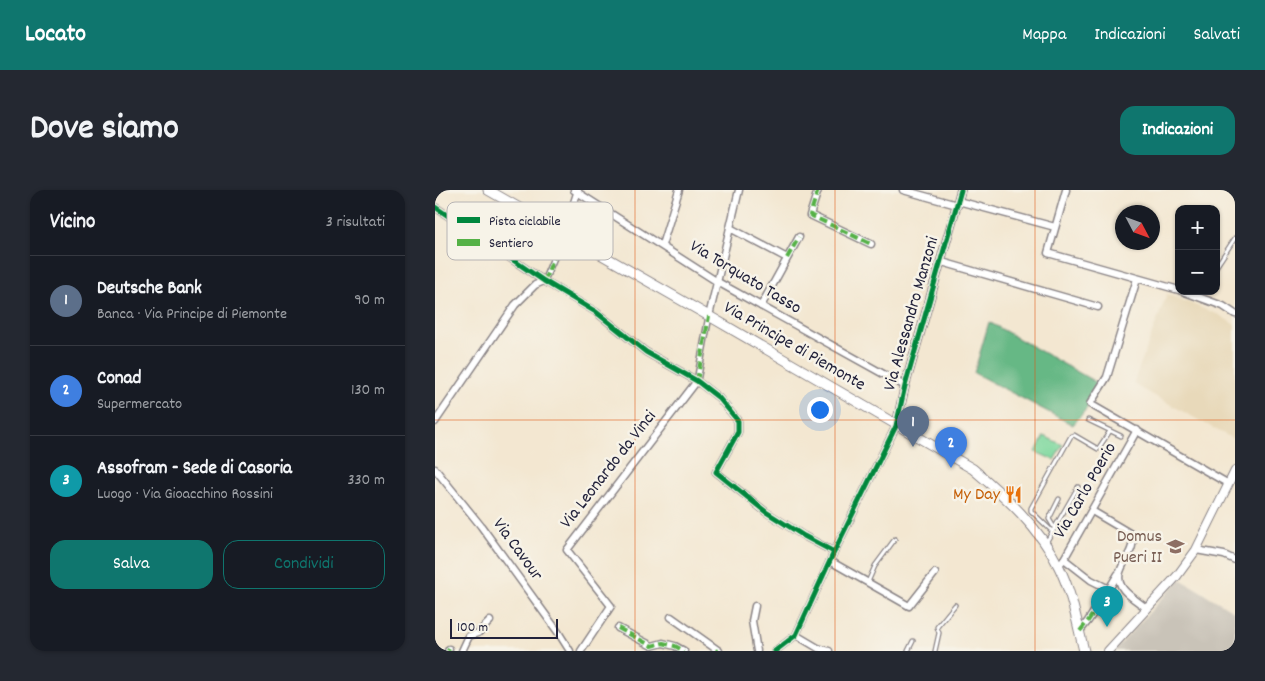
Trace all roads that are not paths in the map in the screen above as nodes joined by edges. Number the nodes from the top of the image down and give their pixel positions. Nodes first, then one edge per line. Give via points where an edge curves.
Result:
1 (488, 190) edge
2 (679, 190) edge
3 (739, 190) edge
4 (818, 190) edge
5 (903, 190) edge
6 (961, 190) edge
7 (1066, 190) edge
8 (576, 191) edge
9 (509, 202) edge
10 (594, 202) edge
11 (958, 203) junction
12 (435, 207) edge
13 (613, 214) edge
14 (447, 215) edge
15 (1055, 227) junction
16 (730, 228) junction
17 (799, 237) dead end
18 (1235, 238) edge
19 (871, 244) dead end
20 (662, 245) junction
21 (787, 258) junction
22 (513, 260) edge
23 (553, 260) edge
24 (610, 260) edge
25 (1220, 261) edge
26 (942, 262) junction
27 (1137, 279) junction
28 (544, 281) junction
29 (717, 281) junction
30 (1175, 290) edge
31 (1201, 295) edge
32 (761, 306) junction
33 (1098, 307) dead end
34 (1235, 314) edge
35 (709, 316) junction
36 (697, 381) junction
37 (905, 386) junction
38 (1088, 420) dead end
39 (435, 422) edge
40 (896, 426) junction
41 (1137, 430) junction
42 (1109, 431) junction
43 (1121, 436) dead end
44 (435, 469) edge
45 (1235, 470) edge
46 (1227, 484) junction
47 (1078, 487) dead end
48 (1059, 499) dead end
49 (1092, 511) junction
50 (1054, 530) junction
51 (895, 539) dead end
52 (1045, 544) junction
53 (1196, 550) junction
54 (833, 552) junction
55 (1235, 560) edge
56 (829, 561) junction
57 (1061, 562) junction
58 (935, 573) dead end
59 (1118, 574) junction
60 (867, 583) junction
61 (1109, 589) junction
62 (755, 606) dead end
63 (955, 606) dead end
64 (1146, 608) junction
65 (671, 617) dead end
66 (491, 620) dead end
67 (618, 628) dead end
68 (796, 635) junction
69 (1081, 636) junction
70 (913, 641) dead end
71 (462, 651) edge
72 (570, 651) edge
73 (581, 651) edge
74 (684, 651) edge
75 (717, 651) edge
76 (757, 651) edge
77 (775, 651) edge
78 (829, 651) edge
79 (908, 651) edge
80 (935, 651) edge
81 (1084, 651) edge
82 (1108, 651) edge

1 - 9 main road, Via Principe di Piemonte
2 - 20 street
3 - 16 street
4 - 19 street via 810,215
5 - 11 street
6 - 11 street, Via Alessandro Manzoni
7 - 15 street
8 - 10 street, Via Torquato Tasso
11 - 15 street
11 - 26 street, Via Alessandro Manzoni
12 - 14 street
13 - 20 street, Via Torquato Tasso
15 - 27 street via 1048,253
16 - 21 street
16 - 29 street
17 - 21 street
18 - 25 lane
20 - 29 street, Via Torquato Tasso
21 - 32 street
22 - 28 street
23 - 28 street
24 - 35 main road, Via Principe di Piemonte
26 - 33 street
26 - 37 street, Via Alessandro Manzoni
27 - 30 street
27 - 41 street via 1107,376 1090,404
28 - 36 street via 596,312 646,352
28 - 39 street via 535,285 515,305
29 - 32 street, Via Torquato Tasso
29 - 35 street
31 - 34 street
32 - 37 street, Via Torquato Tasso
35 - 36 street
35 - 40 main road, Via Principe di Piemonte
36 - 54 street via 719,398 738,420 738,432 716,472 766,512
36 - 73 street, Via Leonardo da Vinci via 567,550 611,606
37 - 40 street, Via Alessandro Manzoni
38 - 42 lane
40 - 52 main road, Via Principe di Piemonte via 973,469 1007,499
40 - 54 street, Via Alessandro Manzoni
41 - 46 street
41 - 49 street, Via Carlo Poerio
42 - 43 lane
42 - 50 lane via 1098,449 1071,436 1031,508
44 - 72 street, Via Cavour via 481,526
45 - 46 street
46 - 53 street
47 - 50 lane
48 - 50 lane via 1049,519
49 - 57 street, Via Carlo Poerio
49 - 59 street via 1133,538
50 - 52 lane
51 - 60 lane
52 - 57 main road, Via Principe di Piemonte
53 - 55 street
53 - 64 street via 1177,576
54 - 56 street, Via Alessandro Manzoni
56 - 60 street
56 - 68 street, Via Alessandro Manzoni
57 - 61 street
57 - 69 main road, Via Principe di Piemonte
58 - 60 street via 909,606
59 - 61 street
59 - 64 street via 1124,590
61 - 69 street
62 - 76 street via 753,621
63 - 80 lane via 937,627
64 - 82 street
65 - 75 street
66 - 71 street via 469,636
67 - 74 street via 652,646 663,643
68 - 77 street
68 - 78 street
69 - 81 main road, Via Principe di Piemonte
70 - 79 lane

